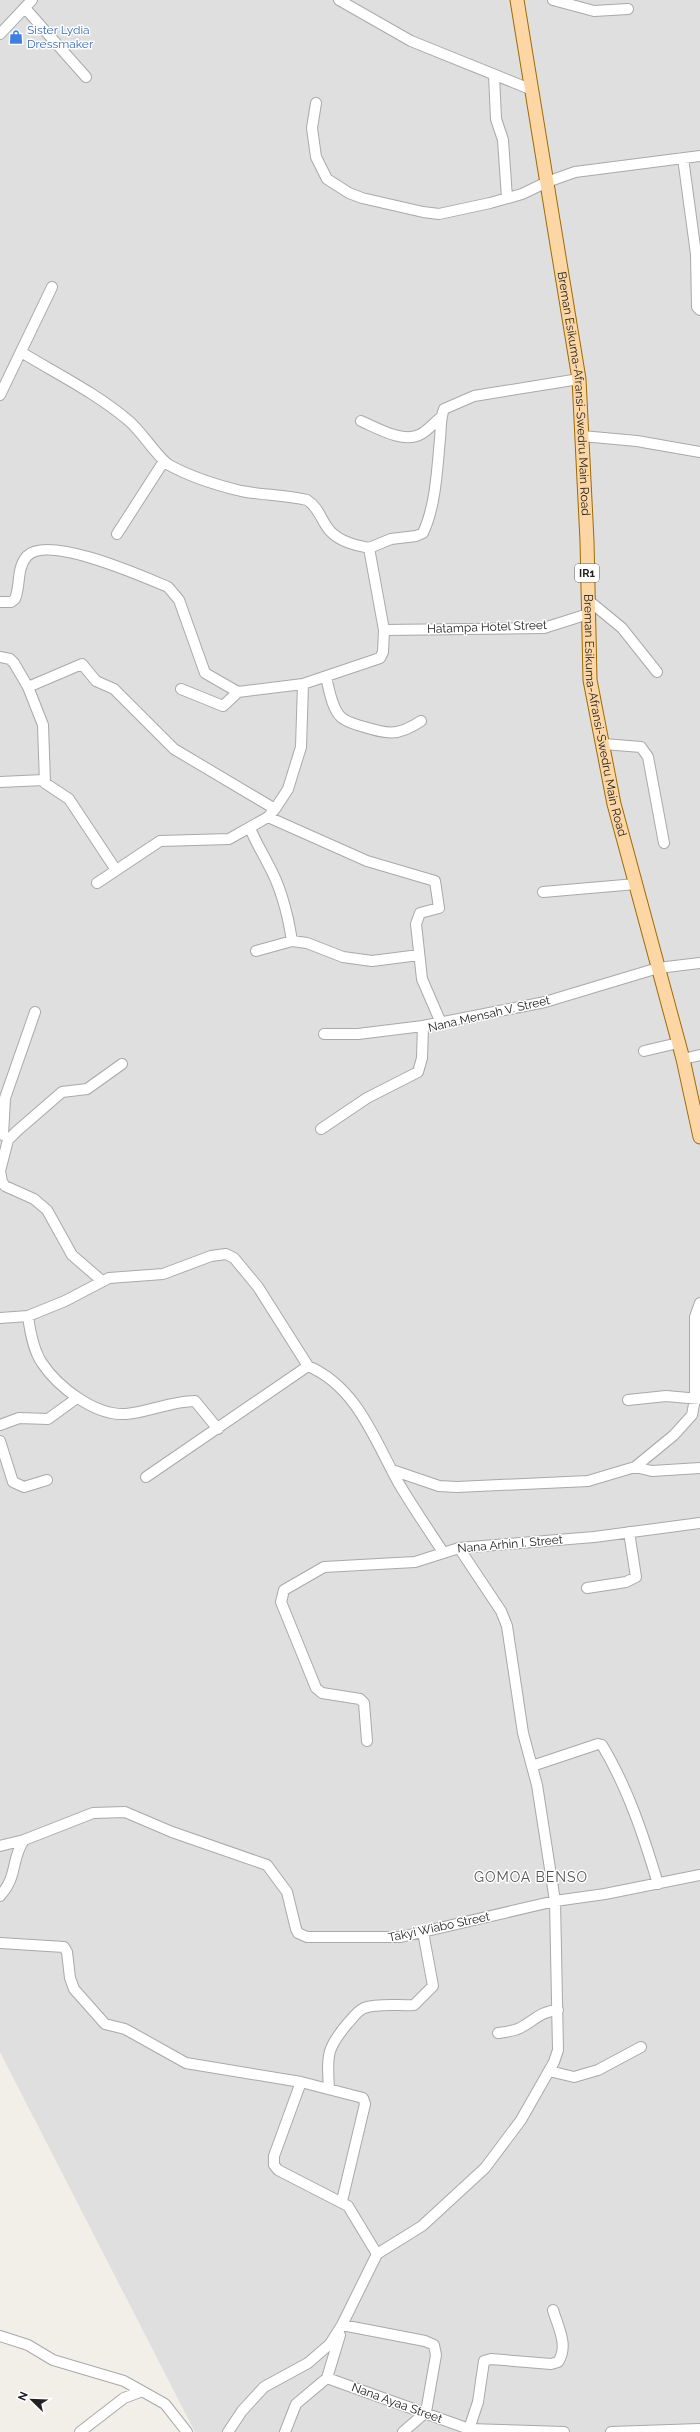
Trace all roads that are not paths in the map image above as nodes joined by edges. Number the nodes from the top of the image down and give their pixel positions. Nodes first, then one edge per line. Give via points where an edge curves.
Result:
1 (32, 0) edge
2 (339, 0) edge
3 (517, 0) edge
4 (553, 0) edge
5 (24, 8) junction
6 (628, 9) dead end
7 (0, 34) edge
8 (494, 75) junction
9 (86, 77) dead end
10 (530, 89) junction
11 (316, 103) dead end
12 (700, 156) edge
13 (683, 158) junction
14 (547, 182) junction
15 (508, 198) junction
16 (52, 287) dead end
17 (700, 310) edge
18 (21, 352) junction
19 (579, 379) junction
20 (0, 395) edge
21 (440, 418) junction
22 (361, 421) dead end
23 (582, 436) junction
24 (700, 452) edge
25 (164, 461) junction
26 (117, 534) dead end
27 (369, 548) junction
28 (588, 600) junction
29 (0, 602) edge
30 (588, 614) junction
31 (384, 630) junction
32 (0, 657) edge
33 (657, 672) dead end
34 (326, 677) junction
35 (303, 684) junction
36 (28, 687) junction
37 (181, 689) dead end
38 (238, 692) junction
39 (421, 721) dead end
40 (604, 744) junction
41 (44, 780) junction
42 (0, 782) edge
43 (276, 809) junction
44 (268, 817) junction
45 (250, 828) junction
46 (664, 843) dead end
47 (116, 870) junction
48 (97, 883) dead end
49 (636, 884) junction
50 (542, 892) dead end
51 (292, 941) junction
52 (256, 951) dead end
53 (419, 955) junction
54 (700, 963) edge
55 (658, 968) junction
56 (35, 1012) dead end
57 (441, 1023) junction
58 (423, 1026) junction
59 (324, 1034) dead end
60 (678, 1043) junction
61 (644, 1051) dead end
62 (700, 1055) edge
63 (683, 1060) junction
64 (122, 1064) dead end
65 (321, 1128) dead end
66 (4, 1136) edge
67 (700, 1137) edge
68 (0, 1172) edge
69 (102, 1280) junction
70 (700, 1303) edge
71 (28, 1316) junction
72 (0, 1318) edge
73 (308, 1366) junction
74 (77, 1398) junction
75 (697, 1399) edge
76 (628, 1400) dead end
77 (0, 1425) edge
78 (218, 1429) junction
79 (0, 1441) edge
80 (635, 1467) junction
81 (700, 1468) edge
82 (392, 1470) junction
83 (146, 1477) dead end
84 (48, 1480) dead end
85 (700, 1523) edge
86 (629, 1532) junction
87 (459, 1548) junction
88 (443, 1552) junction
89 (587, 1588) dead end
90 (367, 1741) dead end
91 (532, 1766) junction
92 (24, 1840) junction
93 (0, 1846) edge
94 (700, 1875) edge
95 (658, 1884) junction
96 (0, 1896) edge
97 (555, 1901) junction
98 (423, 1932) junction
99 (0, 1943) edge
100 (558, 2010) junction
101 (498, 2033) dead end
102 (641, 2047) dead end
103 (549, 2071) junction
104 (301, 2082) junction
105 (329, 2089) junction
106 (342, 2201) junction
107 (377, 2254) junction
108 (553, 2310) dead end
109 (342, 2325) junction
110 (0, 2336) edge
111 (327, 2378) junction
112 (140, 2392) junction
113 (426, 2412) junction
114 (475, 2430) edge
115 (693, 2430) edge
116 (80, 2432) edge
117 (187, 2432) edge
118 (228, 2432) edge
119 (285, 2432) edge
120 (403, 2432) edge
121 (564, 2432) edge
122 (610, 2432) edge

1 - 5 street
2 - 8 street via 411,41
3 - 10 main road, Breman Esikuma-Afransi-Swedru Main Road / IR1
4 - 6 street via 594,11
5 - 7 street
5 - 9 street
8 - 10 street
8 - 15 street via 496,119 503,140
10 - 14 main road, Breman Esikuma-Afransi-Swedru Main Road / IR1
11 - 15 street via 312,128 316,157 327,179 349,193 439,214
12 - 13 street
13 - 14 street via 575,172
13 - 17 street via 696,254
14 - 15 street
14 - 19 main road, Breman Esikuma-Afransi-Swedru Main Road / IR1
16 - 18 street
18 - 20 street
18 - 25 street via 110,406 148,440
19 - 21 street via 474,396 450,405 444,409
19 - 23 main road, Breman Esikuma-Afransi-Swedru Main Road / IR1
21 - 22 street via 421,434 412,437 403,437
21 - 27 street via 435,485 423,533 391,539
23 - 24 street via 636,441
23 - 28 main road, Breman Esikuma-Afransi-Swedru Main Road / IR1
25 - 26 street
25 - 27 street via 203,480 306,500 315,506 330,532 342,540
27 - 31 street
28 - 30 main road, Breman Esikuma-Afransi-Swedru Main Road / IR1
28 - 33 street via 622,628
29 - 38 street via 11,602 15,599 20,565 29,554 46,550 74,553 103,561 168,587 179,600 205,673
30 - 31 street, Hatampa Hotel Street via 544,628
30 - 40 main road, Breman Esikuma-Afransi-Swedru Main Road / IR1 via 590,680
31 - 34 street via 383,652 380,658
32 - 36 street via 10,659
34 - 35 street
34 - 39 street via 340,717 350,722 386,734 408,730
35 - 38 street
35 - 43 street via 301,747 288,789
36 - 41 street via 44,730
36 - 43 street via 82,664 96,681 114,689 174,749
37 - 38 street via 223,706
40 - 46 street via 641,747 648,757
40 - 49 main road, Breman Esikuma-Afransi-Swedru Main Road / IR1 via 614,804
41 - 42 street
41 - 47 street via 48,786 69,799
43 - 44 street
44 - 45 street
44 - 53 street via 367,861 435,881 439,908 420,913 416,920
45 - 47 street via 221,841 160,841
45 - 51 street via 269,865 288,914
47 - 48 street
49 - 50 street
49 - 55 main road, Breman Esikuma-Afransi-Swedru Main Road / IR1
51 - 52 street
51 - 53 street via 307,943 343,957 378,961
53 - 57 street via 422,980
54 - 55 street, Nana Mensah V. Street
55 - 57 street, Nana Mensah V. Street via 545,1002
55 - 60 main road, Breman Esikuma-Afransi-Swedru Main Road / IR1
56 - 66 street via 5,1098
57 - 58 street, Nana Mensah V. Street
58 - 59 street via 358,1034
58 - 65 street, Nana Mensah V. Street via 422,1058 418,1072 367,1098
60 - 61 street
60 - 63 main road, Breman Esikuma-Afransi-Swedru Main Road / IR1
62 - 63 street
63 - 67 main road, Breman Esikuma-Afransi-Swedru Main Road / IR1
64 - 66 street via 87,1089 62,1092 17,1131
66 - 68 street
68 - 69 street via 5,1186 28,1196 47,1210 72,1255
69 - 71 street via 65,1302
69 - 73 street via 118,1276 163,1274 211,1256 226,1254 234,1258 258,1287
70 - 75 street via 694,1324
71 - 72 street
71 - 74 street via 36,1350 42,1363 66,1390
73 - 78 street
73 - 82 street via 350,1396
74 - 77 street via 48,1419 19,1418
74 - 78 street via 109,1412 125,1414 195,1401
75 - 76 street via 666,1396
75 - 80 street via 688,1420
78 - 83 street
79 - 84 street via 13,1482 24,1487
80 - 81 street via 652,1471
80 - 82 street via 588,1480 457,1487 440,1486
82 - 88 street
85 - 86 street, Nana Arhin I. Street
86 - 87 street, Nana Arhin I. Street
86 - 89 street via 636,1577 626,1582
87 - 88 street, Nana Arhin I. Street
87 - 91 street via 505,1617 523,1733
88 - 90 street, Nana Arhin I. Street via 416,1562 324,1567 282,1593 281,1602 316,1688 322,1693 360,1699 364,1703
91 - 95 street via 598,1744 602,1745 630,1801
91 - 97 street
92 - 93 street, Takyi Wiabo Street
92 - 96 street via 16,1852 11,1882
92 - 98 street, Takyi Wiabo Street via 93,1813 125,1812 172,1832 263,1863 284,1887 296,1929 302,1935 384,1938
94 - 95 street, Takyi Wiabo Street
95 - 97 street, Takyi Wiabo Street
97 - 98 street, Takyi Wiabo Street
97 - 100 street
98 - 105 street via 433,1986 414,2005 370,2007 358,2012 333,2041 329,2051
99 - 104 street via 64,1947 68,1952 70,1978 74,1989 102,2022 125,2029 186,2063
100 - 101 street via 536,2015 518,2029
100 - 103 street via 558,2050
102 - 103 street via 598,2070 574,2077
103 - 107 street via 511,2136 485,2168 422,2226
104 - 105 street
104 - 106 street via 274,2156 274,2164 278,2170
105 - 106 street via 361,2097 365,2101
106 - 107 street via 352,2210
107 - 109 street
108 - 114 street via 563,2343 562,2357 558,2362 551,2364 491,2359 484,2361
109 - 111 street
109 - 113 street via 434,2345 436,2355
109 - 118 street via 321,2353 264,2387 242,2411
110 - 112 street via 28,2345 53,2360 124,2381
111 - 113 street, Nana Ayaa Street
111 - 119 street via 296,2404
112 - 116 street via 124,2398
112 - 117 street via 165,2404
113 - 114 street, Nana Ayaa Street
113 - 120 street
114 - 121 street, Nana Ayaa Street
115 - 122 street

